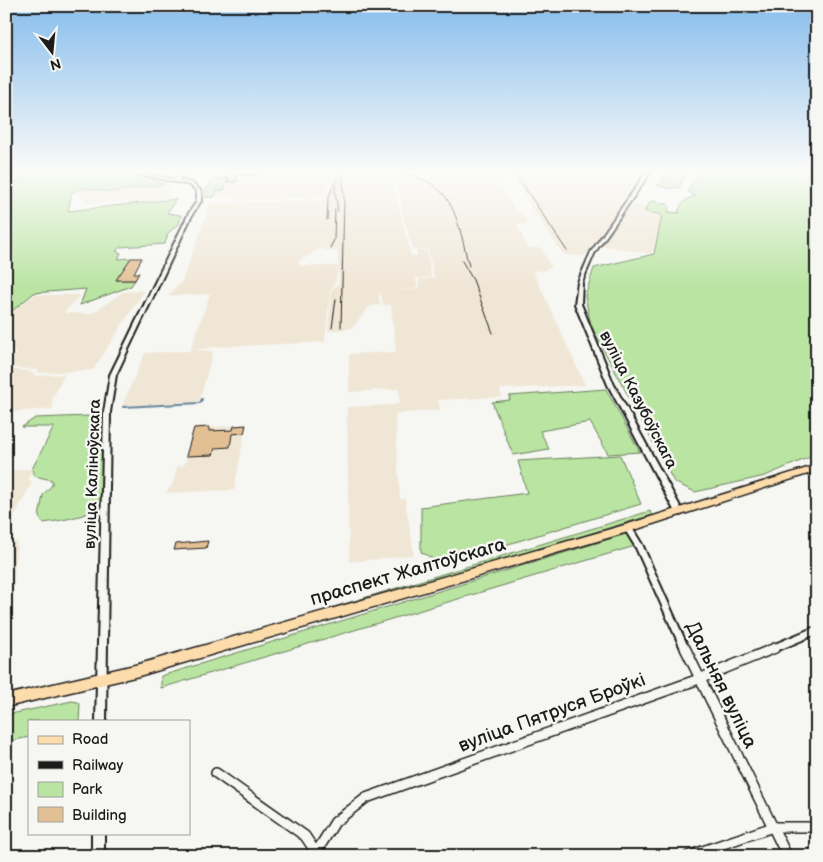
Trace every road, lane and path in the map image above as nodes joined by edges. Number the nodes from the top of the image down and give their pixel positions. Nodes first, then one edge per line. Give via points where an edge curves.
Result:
1 (194, 210) edge
2 (622, 210) edge
3 (816, 469) edge
4 (679, 512) junction
5 (628, 528) junction
6 (817, 630) edge
7 (699, 679) junction
8 (103, 680) junction
9 (6, 701) edge
10 (101, 720) edge
11 (216, 773) dead end
12 (773, 827) junction
13 (817, 827) edge
14 (98, 834) edge
15 (316, 854) edge
16 (98, 856) edge
17 (688, 856) edge
18 (788, 856) edge

1 - 8 street, вуліца Каліноўскага via 174,246 110,384
2 - 4 street, вуліца Казубоўскага via 593,252 580,282 578,304 611,385
3 - 4 main road, праспект Жалтоўскага
4 - 5 main road, праспект Жалтоўскага
5 - 7 street, Дальняя вуліца
5 - 8 main road, праспект Жалтоўскага
6 - 7 street, вуліца Пятруся Броўкі
7 - 12 street, Дальняя вуліца
7 - 15 street, вуліца Пятруся Броўкі via 366,798 335,822
8 - 9 main road, праспект Жалтоўскага
8 - 10 street
11 - 15 street, вуліца Пятруся Броўкі via 305,836
12 - 13 street
12 - 17 street
12 - 18 street, Дальняя вуліца
14 - 16 street

